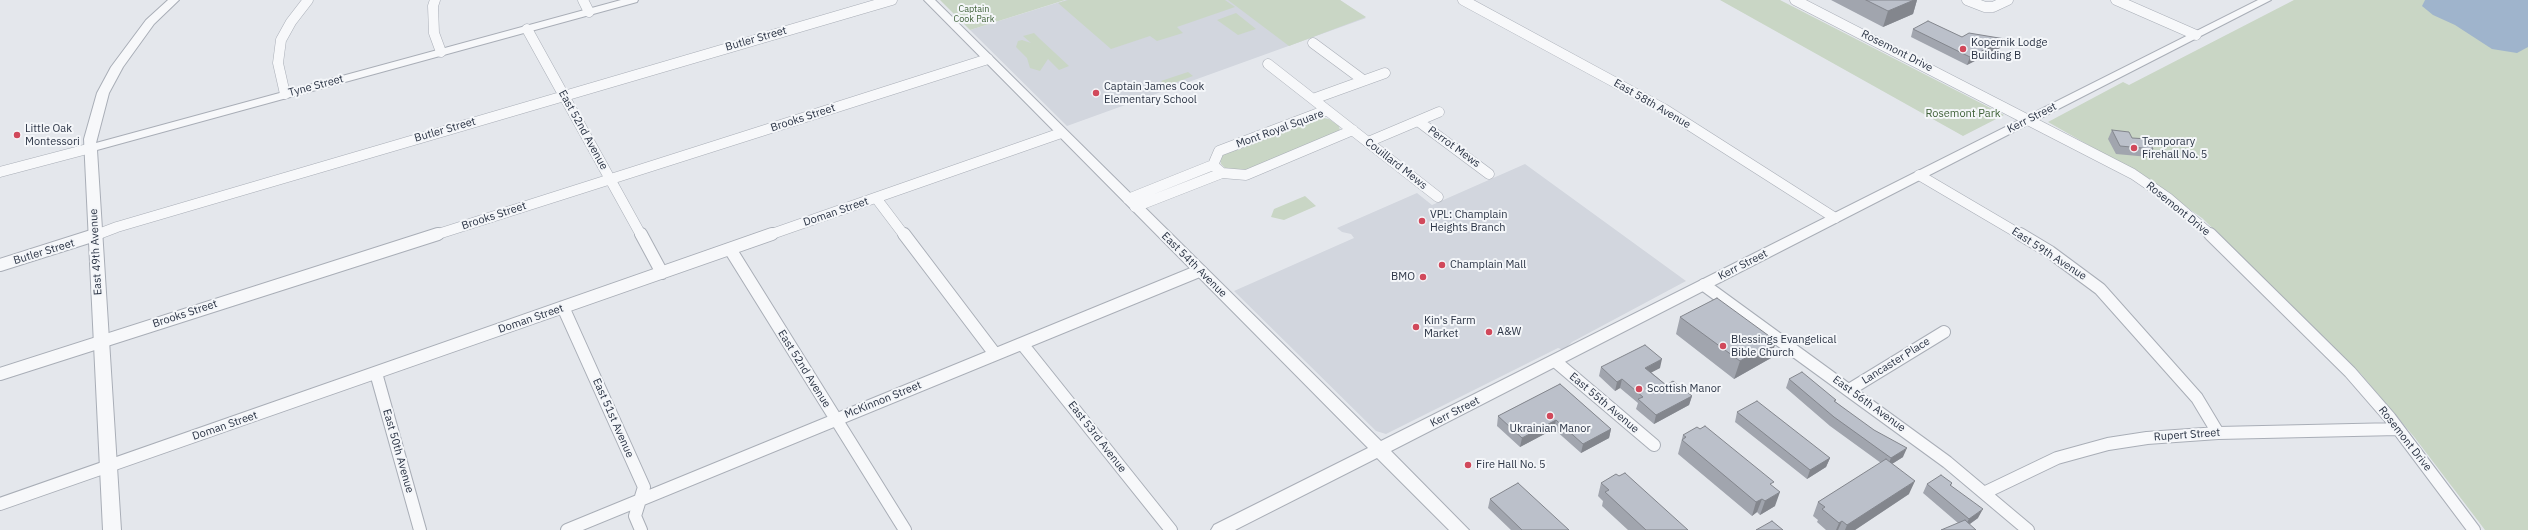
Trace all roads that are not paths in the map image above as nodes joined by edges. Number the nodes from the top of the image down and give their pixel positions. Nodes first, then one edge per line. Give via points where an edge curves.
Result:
1 (174, 0) edge
2 (308, 0) edge
3 (435, 0) edge
4 (583, 0) edge
5 (633, 0) edge
6 (892, 0) edge
7 (929, 0) edge
8 (1463, 0) edge
9 (1795, 0) edge
10 (1967, 0) edge
11 (2008, 0) edge
12 (2116, 0) edge
13 (2262, 1) edge
14 (589, 12) junction
15 (526, 29) junction
16 (2196, 36) junction
17 (1313, 43) dead end
18 (441, 52) junction
19 (988, 59) junction
20 (1268, 64) dead end
21 (1385, 73) dead end
22 (1363, 80) junction
23 (285, 94) junction
24 (564, 95) junction
25 (1313, 99) junction
26 (1328, 110) junction
27 (1439, 112) dead end
28 (2030, 119) junction
29 (1418, 121) junction
30 (1353, 130) junction
31 (1061, 133) junction
32 (1368, 142) junction
33 (91, 148) junction
34 (1213, 166) junction
35 (0, 172) edge
36 (1222, 173) junction
37 (1489, 174) dead end
38 (1919, 175) junction
39 (610, 180) junction
40 (1438, 197) dead end
41 (876, 198) junction
42 (1132, 203) junction
43 (1835, 218) junction
44 (95, 235) junction
45 (730, 249) junction
46 (0, 265) edge
47 (1200, 271) junction
48 (662, 273) junction
49 (1704, 284) junction
50 (563, 307) junction
51 (1944, 332) dead end
52 (101, 341) junction
53 (1022, 345) junction
54 (995, 354) junction
55 (1555, 361) junction
56 (376, 373) junction
57 (0, 374) edge
58 (1849, 390) junction
59 (836, 419) junction
60 (2398, 429) junction
61 (2218, 433) junction
62 (1654, 444) dead end
63 (1378, 450) junction
64 (108, 467) junction
65 (1986, 492) junction
66 (640, 500) junction
67 (0, 504) edge
68 (112, 530) edge
69 (420, 530) edge
70 (567, 530) edge
71 (641, 530) edge
72 (905, 530) edge
73 (1171, 530) edge
74 (1220, 530) edge
75 (1460, 530) edge
76 (2028, 530) edge
77 (2474, 530) edge

1 - 33 street, East 49th Avenue via 130,46 110,77 94,117
2 - 23 street via 281,40 278,63
3 - 18 street via 432,6 434,33
4 - 14 street
5 - 14 street, Tyne Street
6 - 24 street, Butler Street
7 - 19 street, East 54th Avenue
8 - 43 street, East 58th Avenue via 1664,109
9 - 28 street, Rosemont Drive
10 - 11 street via 1985,7 1993,7
12 - 16 street
13 - 16 street, Kerr Street
14 - 15 street, Tyne Street
15 - 18 street, Tyne Street
15 - 24 street, East 52nd Avenue
16 - 28 street, Kerr Street
17 - 22 street
18 - 23 street, Tyne Street
19 - 31 street, East 54th Avenue
19 - 39 street, Brooks Street
20 - 25 street
21 - 22 street
22 - 25 street
23 - 33 street, Tyne Street
24 - 39 street, East 52nd Avenue
24 - 44 street, Butler Street
25 - 26 street
26 - 30 street, Mont Royal Square
26 - 34 street, Mont Royal Square via 1219,151 1214,157
27 - 29 street
28 - 38 street, Kerr Street
28 - 60 street, Rosemont Drive via 2133,174 2186,212 2321,341
29 - 32 street
29 - 37 street, Perrot Mews
30 - 32 street, Couillard Mews
30 - 36 street via 1246,175
31 - 41 street, Doman Street
31 - 42 street, East 54th Avenue
32 - 40 street, Couillard Mews
33 - 35 street, Tyne Street
33 - 44 street, East 49th Avenue
34 - 36 street
34 - 42 street
36 - 42 street
38 - 43 street, Kerr Street
38 - 61 street, East 59th Avenue via 2050,252 2100,289 2197,398
39 - 48 street, East 52nd Avenue
39 - 52 street, Brooks Street
41 - 45 street, Doman Street
41 - 54 street
42 - 47 street, East 54th Avenue
43 - 49 street, Kerr Street
44 - 46 street, Butler Street
44 - 52 street, East 49th Avenue
45 - 48 street, Doman Street
45 - 59 street, East 52nd Avenue
47 - 53 street, McKinnon Street
47 - 63 street, East 54th Avenue
48 - 50 street, Doman Street
49 - 55 street, Kerr Street
49 - 58 street, East 56th Avenue
50 - 56 street, Doman Street
50 - 66 street, East 51st Avenue via 644,487
51 - 58 street, Lancaster Place
52 - 57 street, Brooks Street
52 - 64 street, East 49th Avenue
53 - 54 street, McKinnon Street
53 - 73 street, East 53rd Avenue
54 - 59 street, McKinnon Street
55 - 62 street, East 55th Avenue
55 - 63 street, Kerr Street
56 - 64 street, Doman Street
56 - 69 street, East 50th Avenue
58 - 65 street, East 56th Avenue
59 - 66 street, McKinnon Street
59 - 72 street, East 52nd Avenue
60 - 61 street, Rupert Street
60 - 77 street, Rosemont Drive
61 - 65 street, Rupert Street via 2147,438 2082,450 2057,458
63 - 74 street, Kerr Street
63 - 75 street, East 54th Avenue
64 - 67 street, Doman Street
64 - 68 street, East 49th Avenue
65 - 76 street, East 56th Avenue
66 - 70 street, McKinnon Street
66 - 71 street, East 51st Avenue via 634,516

